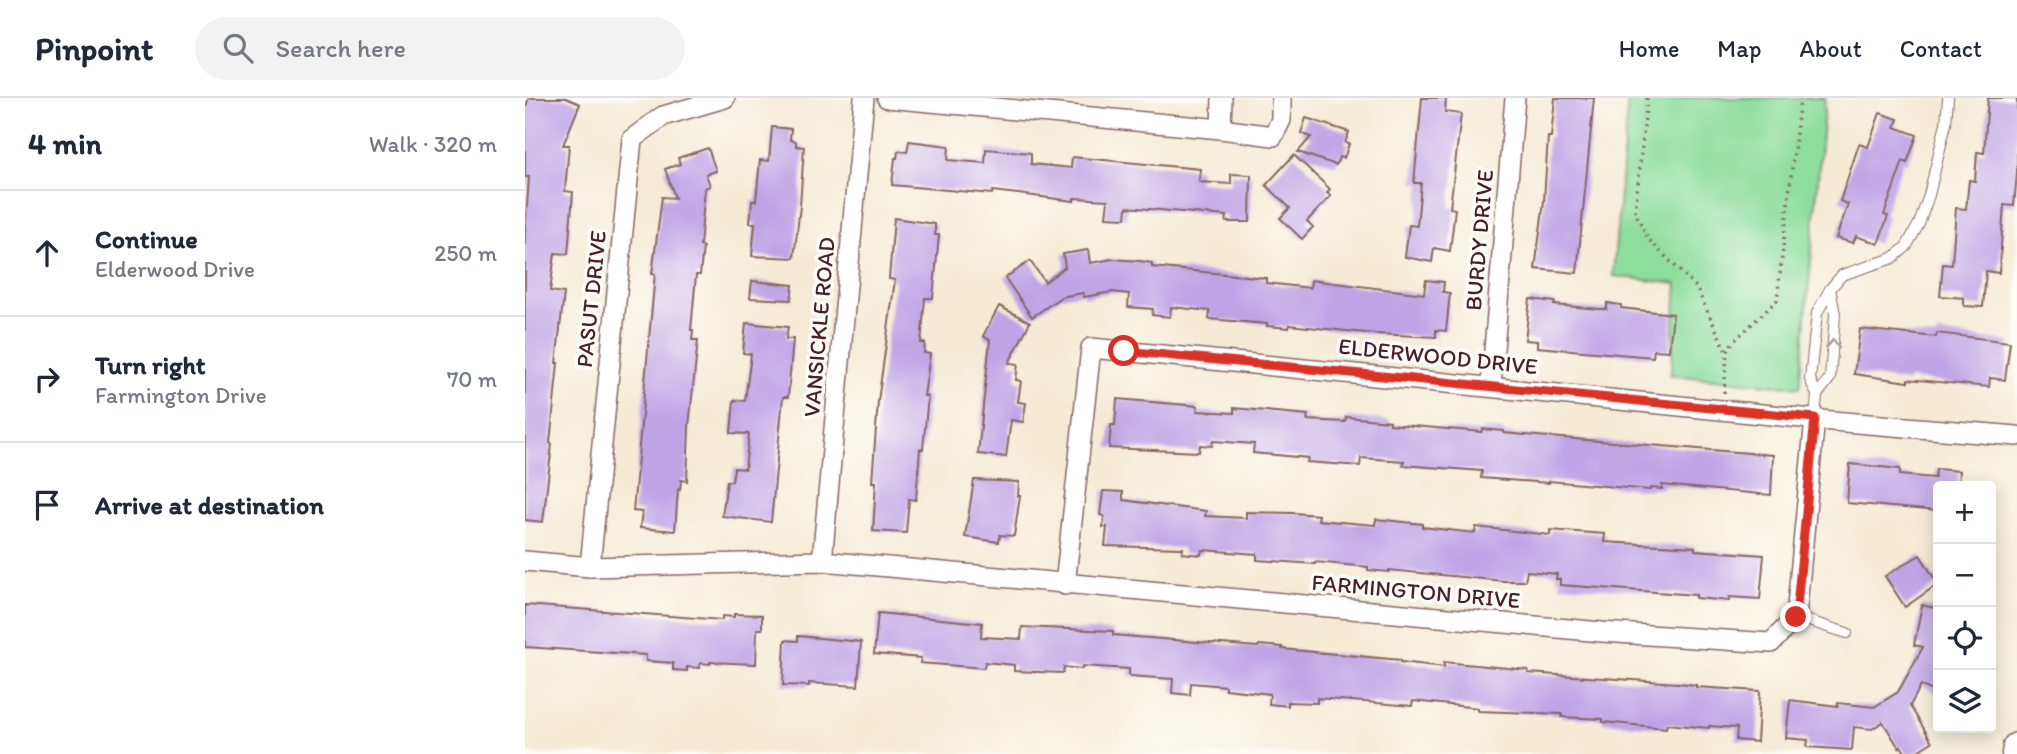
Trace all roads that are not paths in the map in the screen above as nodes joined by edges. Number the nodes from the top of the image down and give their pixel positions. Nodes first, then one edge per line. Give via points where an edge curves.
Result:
1 (725, 98) edge
2 (864, 98) edge
3 (887, 98) edge
4 (1222, 98) edge
5 (1281, 98) edge
6 (1515, 98) edge
7 (1948, 98) edge
8 (1221, 129) junction
9 (1830, 289) junction
10 (1490, 386) junction
11 (1817, 396) junction
12 (1815, 418) junction
13 (2017, 436) edge
14 (525, 561) edge
15 (822, 561) junction
16 (590, 566) junction
17 (1065, 585) junction
18 (1796, 617) junction
19 (1847, 633) dead end
20 (2017, 747) edge
21 (2016, 754) edge

1 - 16 street, PASUT DRIVE via 663,116 632,139
2 - 15 street, VANSICKLE ROAD
3 - 8 street
4 - 8 street
5 - 8 street via 1281,120 1273,136
6 - 10 street, BURDY DRIVE
7 - 9 lane via 1929,195 1906,247 1893,258 1842,275
9 - 11 lane via 1817,313 1810,379
11 -> 9 lane via 1831,378 1835,314
10 - 12 street, ELDERWOOD DRIVE
10 - 17 street, ELDERWOOD DRIVE via 1091,348
11 - 12 lane
12 - 13 street, ELDERWOOD DRIVE
12 - 18 street
14 - 16 street, FARMINGTON DRIVE
15 - 16 street, FARMINGTON DRIVE
15 - 17 street, FARMINGTON DRIVE
17 - 18 street, FARMINGTON DRIVE via 1771,643
18 - 19 lane
20 - 21 main road

